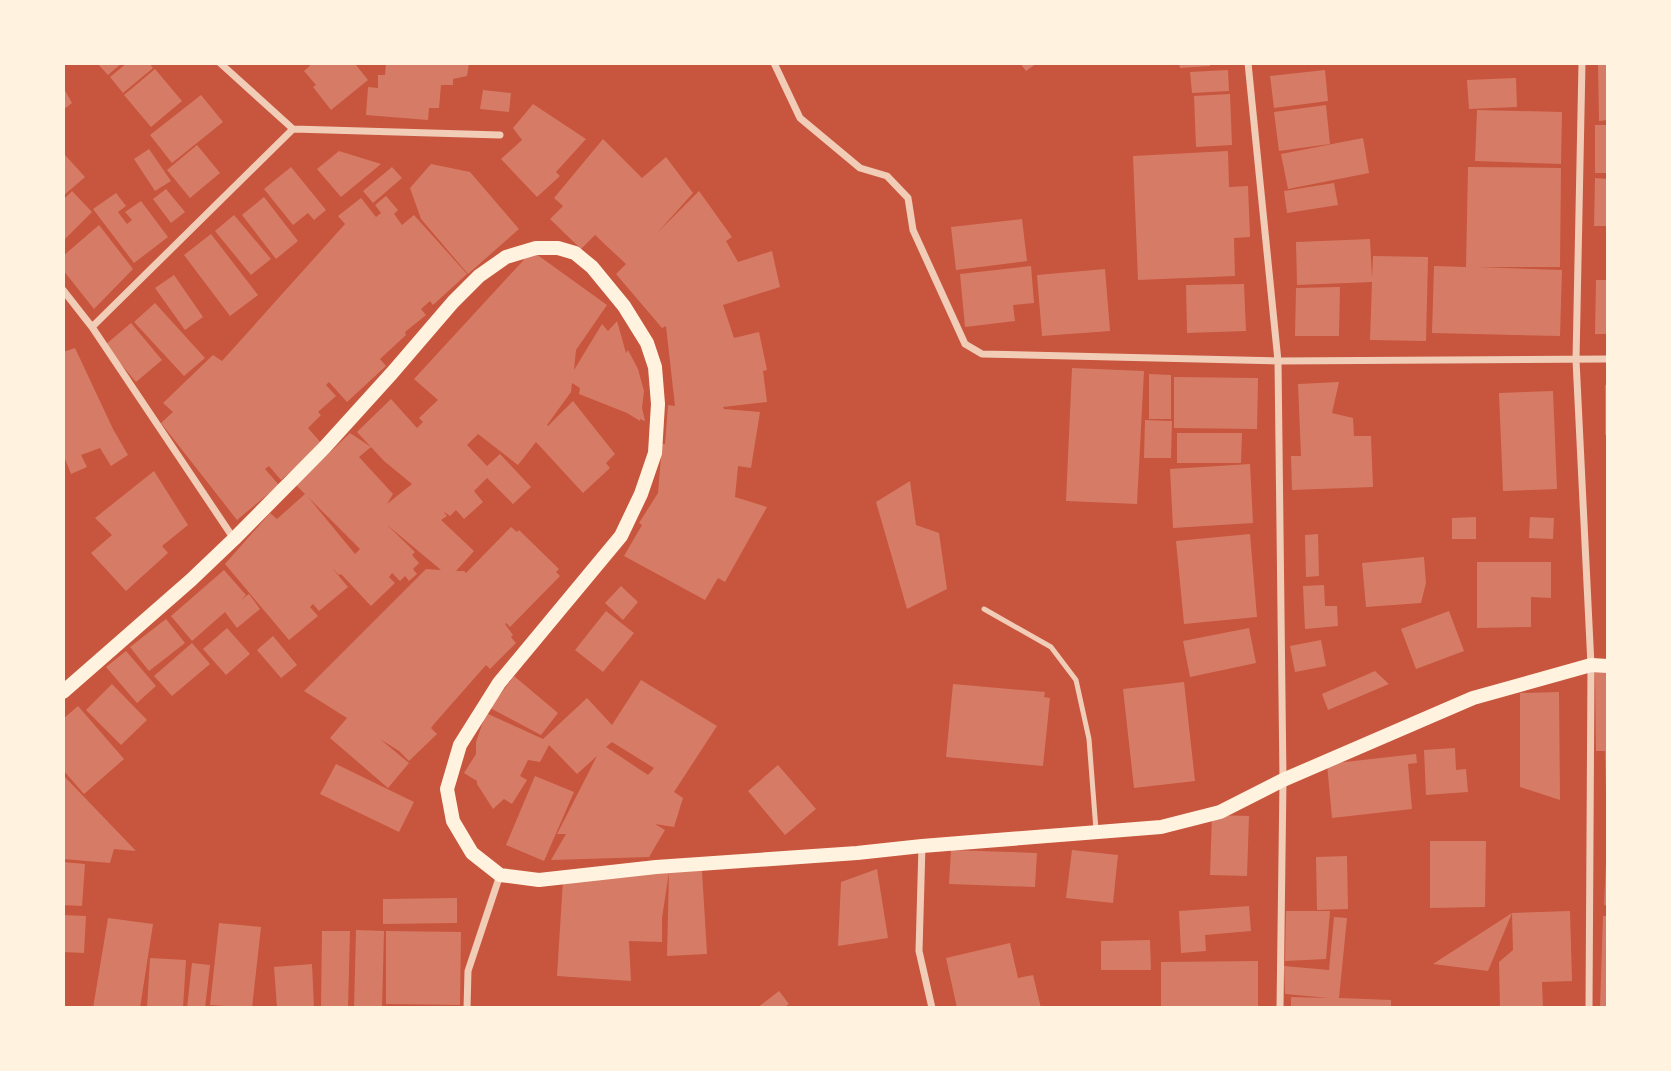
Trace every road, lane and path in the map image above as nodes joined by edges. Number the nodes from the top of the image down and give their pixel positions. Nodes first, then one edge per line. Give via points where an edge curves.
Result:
1 (220, 63) edge
2 (774, 63) edge
3 (1248, 63) edge
4 (1582, 63) edge
5 (293, 129) junction
6 (500, 135) dead end
7 (63, 290) edge
8 (92, 327) junction
9 (1608, 359) edge
10 (1576, 360) junction
11 (1278, 361) junction
12 (234, 539) junction
13 (984, 608) dead end
14 (1591, 665) junction
15 (1608, 666) edge
16 (63, 692) edge
17 (1283, 780) junction
18 (1097, 833) junction
19 (922, 846) junction
20 (500, 875) junction
21 (467, 1008) edge
22 (932, 1008) edge
23 (1280, 1008) edge
24 (1590, 1008) edge

1 - 5 street
2 - 11 street via 800,118 860,168 887,176 908,198 913,230 965,344 982,354
3 - 11 street
4 - 10 street
5 - 6 street
5 - 8 street
7 - 8 street
8 - 12 street
9 - 10 street
10 - 11 street
10 - 14 street
11 - 17 street
12 - 16 main road
12 - 20 main road via 324,448 453,302 506,257 536,248 575,253 624,306 647,343 657,392 656,453 641,494 621,536 484,706 460,745 447,789 453,821 472,853
13 - 18 lane via 1051,647 1076,680 1088,739
14 - 15 main road
14 - 17 main road via 1473,698
14 - 24 street
17 - 18 main road via 1220,812 1161,827
17 - 23 street
18 - 19 main road
19 - 20 main road via 656,866 539,880
19 - 22 street via 919,951
20 - 21 street via 468,971

